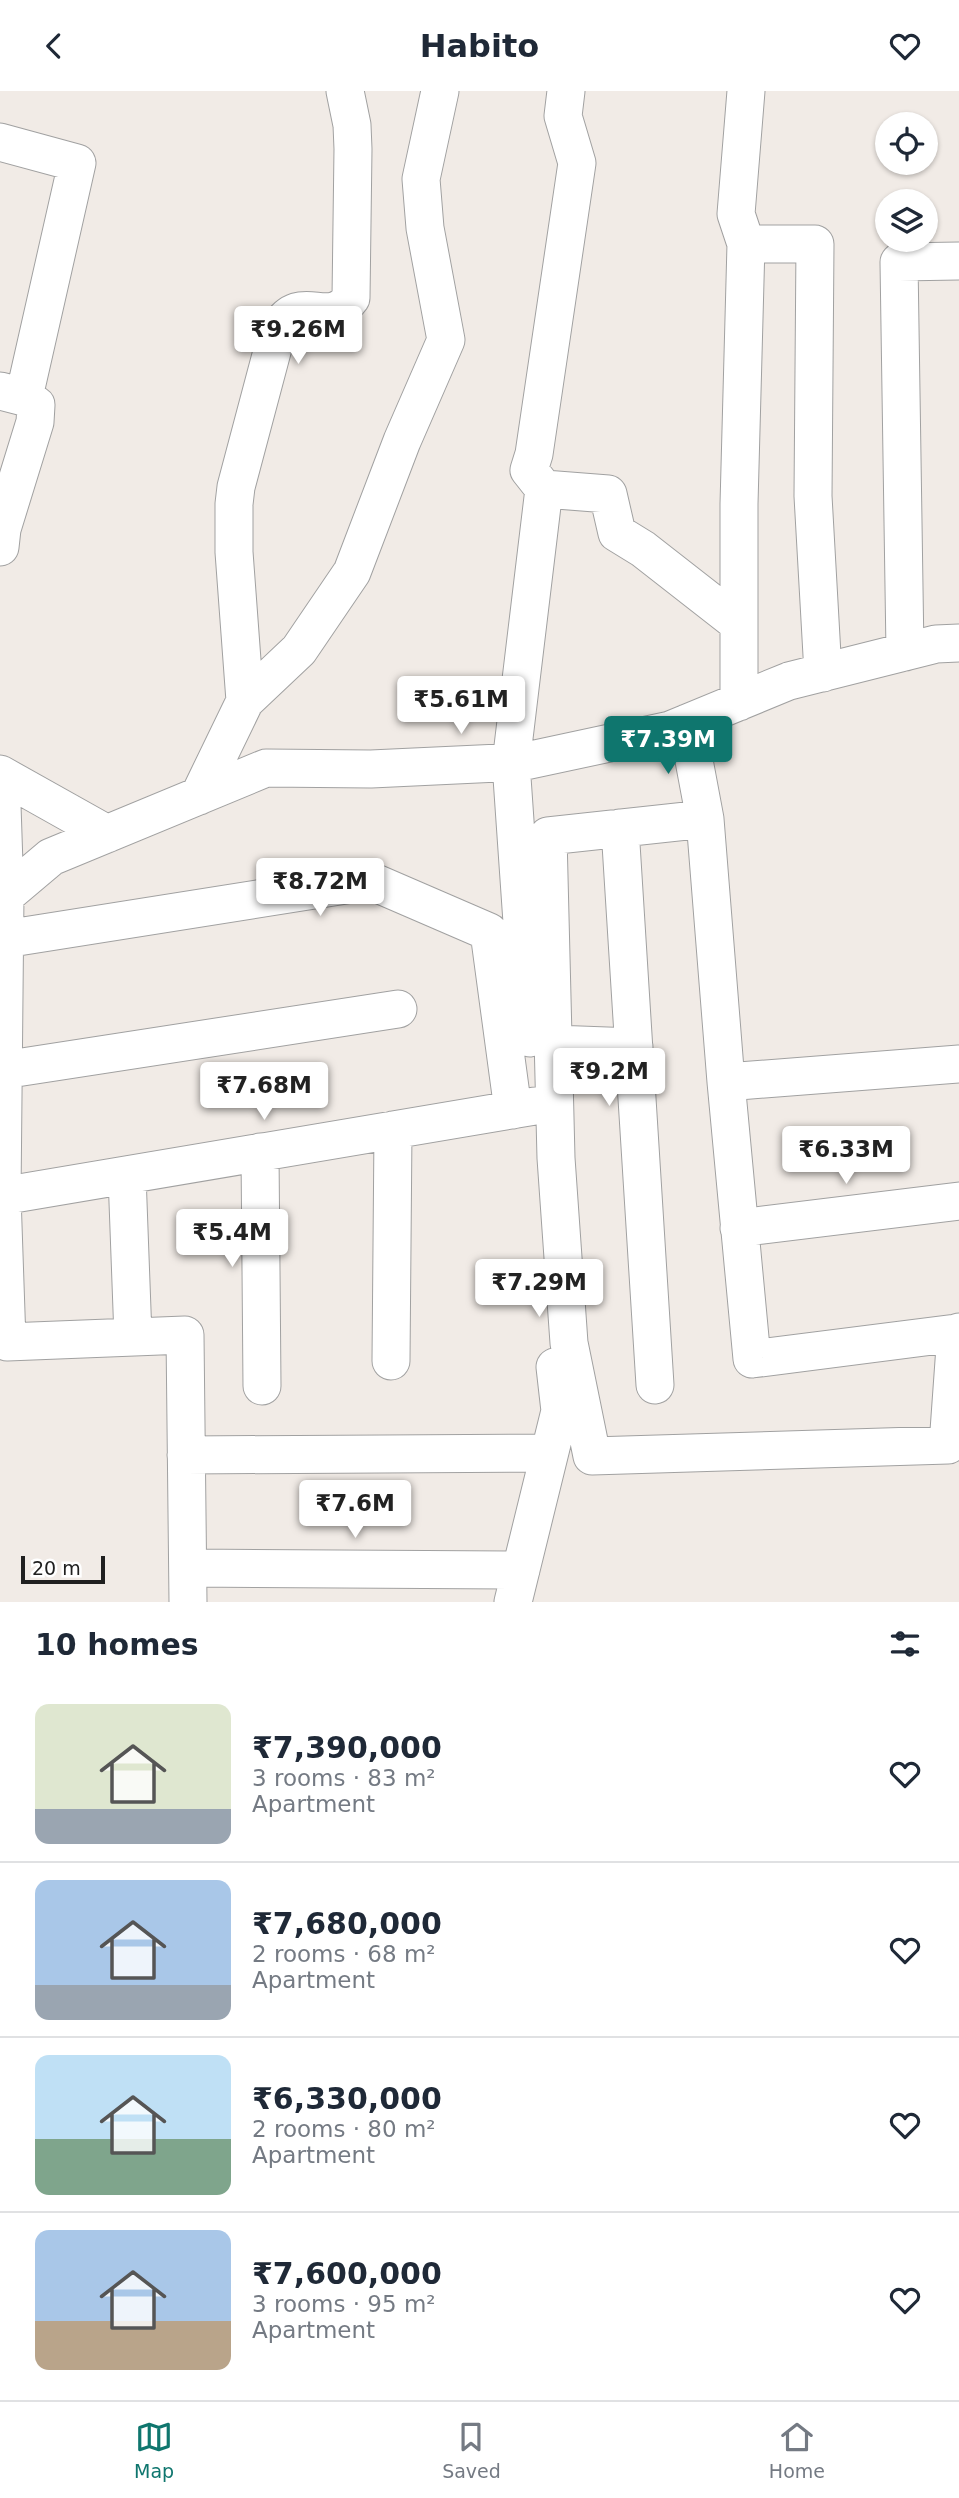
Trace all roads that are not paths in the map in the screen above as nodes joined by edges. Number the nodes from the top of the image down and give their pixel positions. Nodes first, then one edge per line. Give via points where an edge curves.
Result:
1 (345, 91) edge
2 (440, 91) edge
3 (566, 91) edge
4 (746, 91) edge
5 (0, 142) edge
6 (746, 244) junction
7 (959, 261) edge
8 (12, 394) edge
9 (544, 489) junction
10 (0, 547) edge
11 (739, 624) junction
12 (959, 643) edge
13 (905, 652) junction
14 (823, 673) junction
15 (245, 701) junction
16 (739, 702) junction
17 (688, 723) junction
18 (511, 763) junction
19 (0, 775) edge
20 (198, 796) junction
21 (705, 819) junction
22 (620, 828) junction
23 (107, 834) junction
24 (3, 897) edge
25 (5, 940) junction
26 (398, 1009) dead end
27 (553, 1044) junction
28 (634, 1047) junction
29 (959, 1064) edge
30 (3, 1070) junction
31 (726, 1082) junction
32 (524, 1108) junction
33 (393, 1130) junction
34 (260, 1152) junction
35 (127, 1175) junction
36 (2, 1196) junction
37 (959, 1202) edge
38 (739, 1228) junction
39 (957, 1333) edge
40 (133, 1337) junction
41 (3, 1342) edge
42 (391, 1361) dead end
43 (655, 1385) dead end
44 (262, 1386) dead end
45 (549, 1453) junction
46 (187, 1455) junction
47 (188, 1585) edge
48 (517, 1586) edge

1 - 15 street via 353,149 351,298 334,312 298,310 286,316 278,329 236,487 234,552
2 - 15 street via 421,179 425,228 446,340 352,572 299,650
3 - 9 street via 563,116 577,163 529,470
4 - 6 street via 736,214
5 - 8 street via 77,163
6 - 11 street
6 - 14 street via 814,244 813,496
7 - 13 street via 899,262
8 - 10 street via 36,405 35,422
9 - 11 street via 608,494 617,533
9 - 18 street
11 - 16 street
12 - 13 street
13 - 14 street
14 - 16 street via 789,681
15 - 20 street
16 - 17 street
17 - 18 street
17 - 21 street
18 - 20 street via 266,768
18 - 32 street
19 - 23 street
19 - 24 street
20 - 23 street
21 - 22 street
21 - 31 street
22 - 27 street via 548,836
22 - 28 street
23 - 24 street via 51,857
24 - 25 street
25 - 30 street
25 - 32 street via 371,881 489,932
26 - 30 street
27 - 28 street
27 - 39 street via 569,1343 592,1456 948,1445
28 - 43 street
29 - 31 street
30 - 36 street
31 - 38 street
32 - 33 street
32 - 45 street via 559,1411
33 - 34 street
33 - 42 street
34 - 35 street
34 - 44 street
35 - 36 street
35 - 40 street
36 - 41 street
37 - 38 street
38 - 39 street via 751,1359
40 - 41 street
40 - 46 street via 185,1335
45 - 46 street
45 - 48 street
46 - 47 street
47 - 48 street

